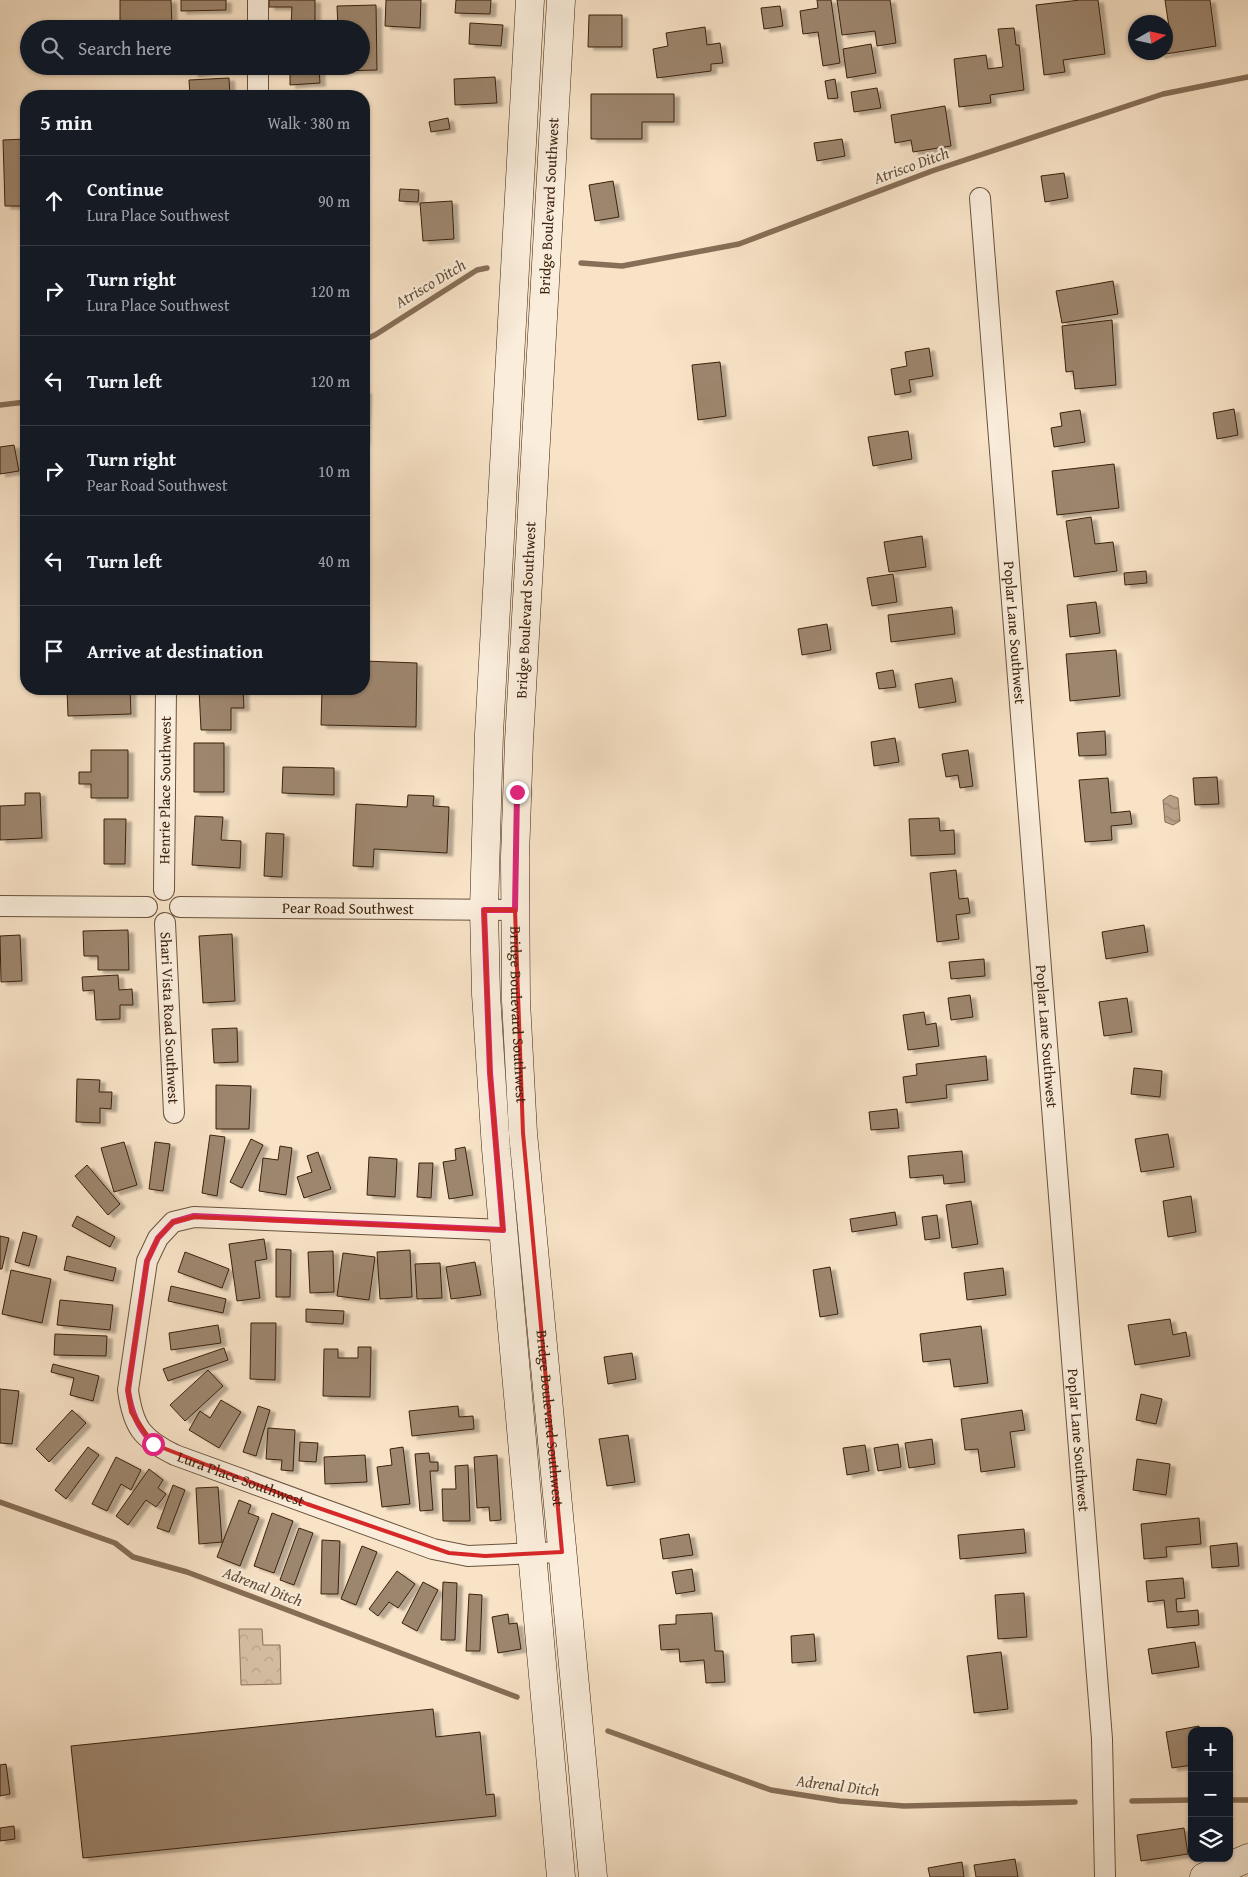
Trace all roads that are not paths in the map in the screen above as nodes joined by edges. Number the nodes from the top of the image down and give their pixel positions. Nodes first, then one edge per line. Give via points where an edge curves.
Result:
1 (258, 0) edge
2 (530, 0) edge
3 (561, 0) edge
4 (258, 20) edge
5 (258, 75) edge
6 (258, 90) edge
7 (980, 198) dead end
8 (166, 695) edge
9 (164, 890) junction
10 (0, 906) edge
11 (147, 907) junction
12 (180, 907) junction
13 (484, 910) junction
14 (515, 910) junction
15 (165, 923) junction
16 (174, 1113) dead end
17 (503, 1230) junction
18 (562, 1552) junction
19 (531, 1554) junction
20 (1248, 1858) edge
21 (561, 1877) edge
22 (593, 1877) edge
23 (1105, 1877) edge
24 (1204, 1877) edge

1 - 4 street
2 - 13 main road, Bridge Boulevard Southwest via 489,734
3 - 14 main road, Bridge Boulevard Southwest via 519,741
5 - 6 street
7 - 23 street, Poplar Lane Southwest via 1102,1739
8 - 9 street, Henrie Place Southwest
9 - 11 street via 150,897
9 - 12 street via 173,894
10 - 11 street
11 - 15 street via 154,921
12 - 13 street, Pear Road Southwest
12 - 15 street via 175,919
13 - 14 street, Pear Road Southwest
13 - 17 main road, Bridge Boulevard Southwest via 490,1073
14 - 18 main road, Bridge Boulevard Southwest via 523,1133
15 - 16 street, Shari Vista Road Southwest
17 - 19 main road, Bridge Boulevard Southwest
17 - 19 street, Lura Place Southwest via 194,1216 173,1222 158,1238 147,1261 128,1390 131,1412 140,1430 153,1444 175,1455 449,1553 485,1556
18 - 19 street, Lura Place Southwest
18 - 22 main road, Bridge Boulevard Southwest
19 - 21 main road, Bridge Boulevard Southwest
20 - 24 main road

